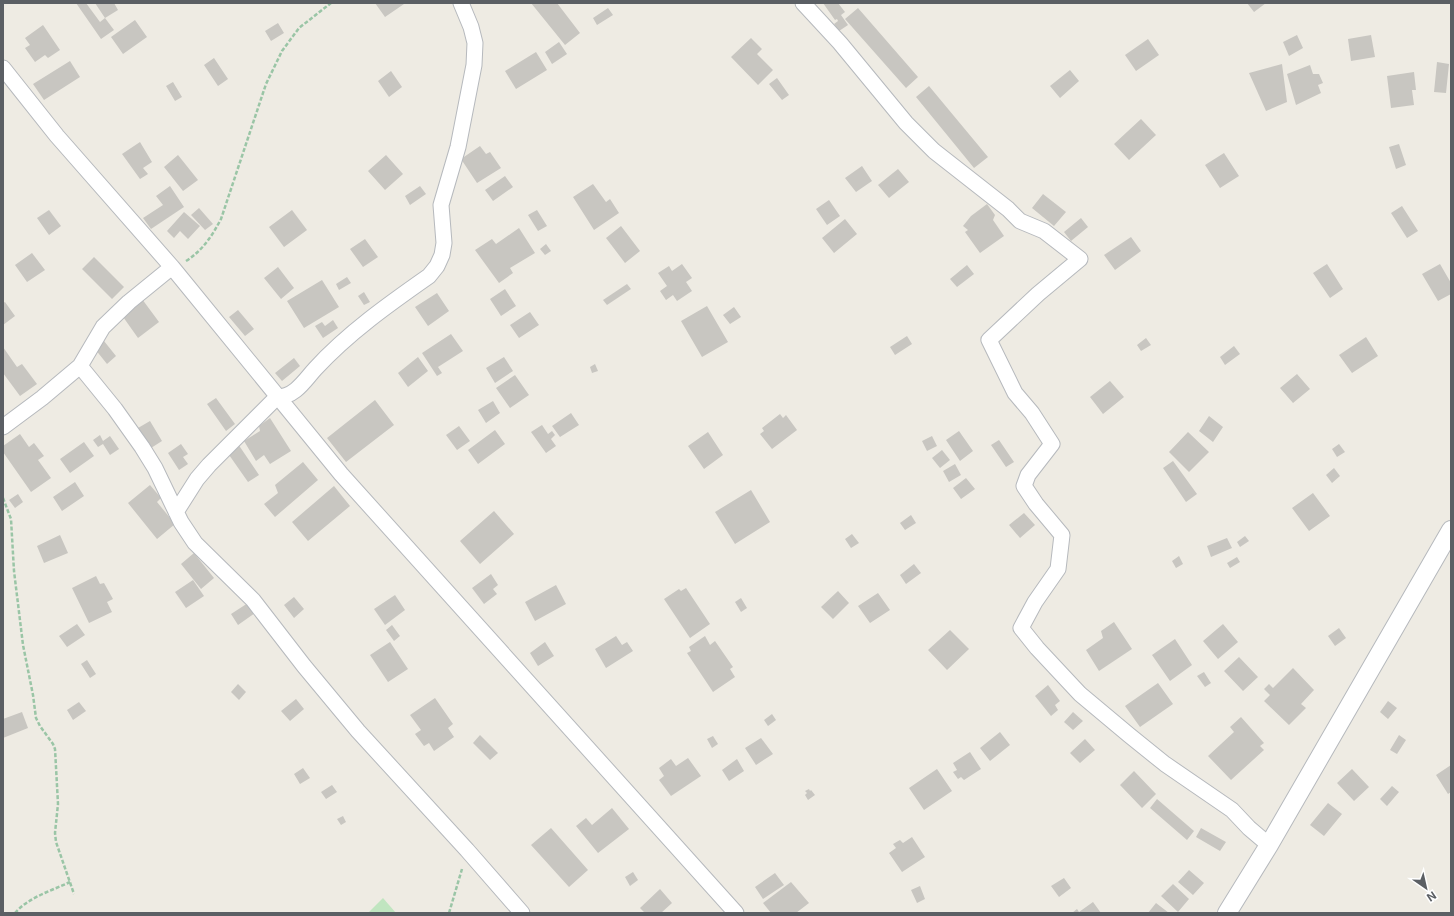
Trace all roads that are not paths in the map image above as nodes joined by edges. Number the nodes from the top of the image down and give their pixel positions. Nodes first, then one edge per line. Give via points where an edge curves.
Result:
1 (461, 3) edge
2 (803, 3) edge
3 (3, 68) edge
4 (172, 267) junction
5 (80, 366) junction
6 (277, 397) junction
7 (3, 427) edge
8 (176, 512) junction
9 (1451, 530) edge
10 (1269, 844) junction
11 (522, 913) edge
12 (736, 913) edge
13 (1227, 913) edge

1 - 6 street via 475,43 474,65 458,148 441,205 444,243 440,261 429,276 339,345 293,392
2 - 10 street via 906,123 934,151 1020,221 1044,231 1080,259 989,340 1015,393 1032,413 1052,444 1028,474 1024,486 1062,535 1058,569 1021,628 1080,694 1159,759 1232,810
3 - 4 street via 57,136
4 - 5 street via 102,327
4 - 6 street
5 - 7 street
5 - 8 street via 142,447
6 - 8 street via 209,464 196,479
6 - 12 street via 341,474
8 - 11 street via 195,543 253,600 358,732 468,850
9 - 10 street
10 - 13 street

